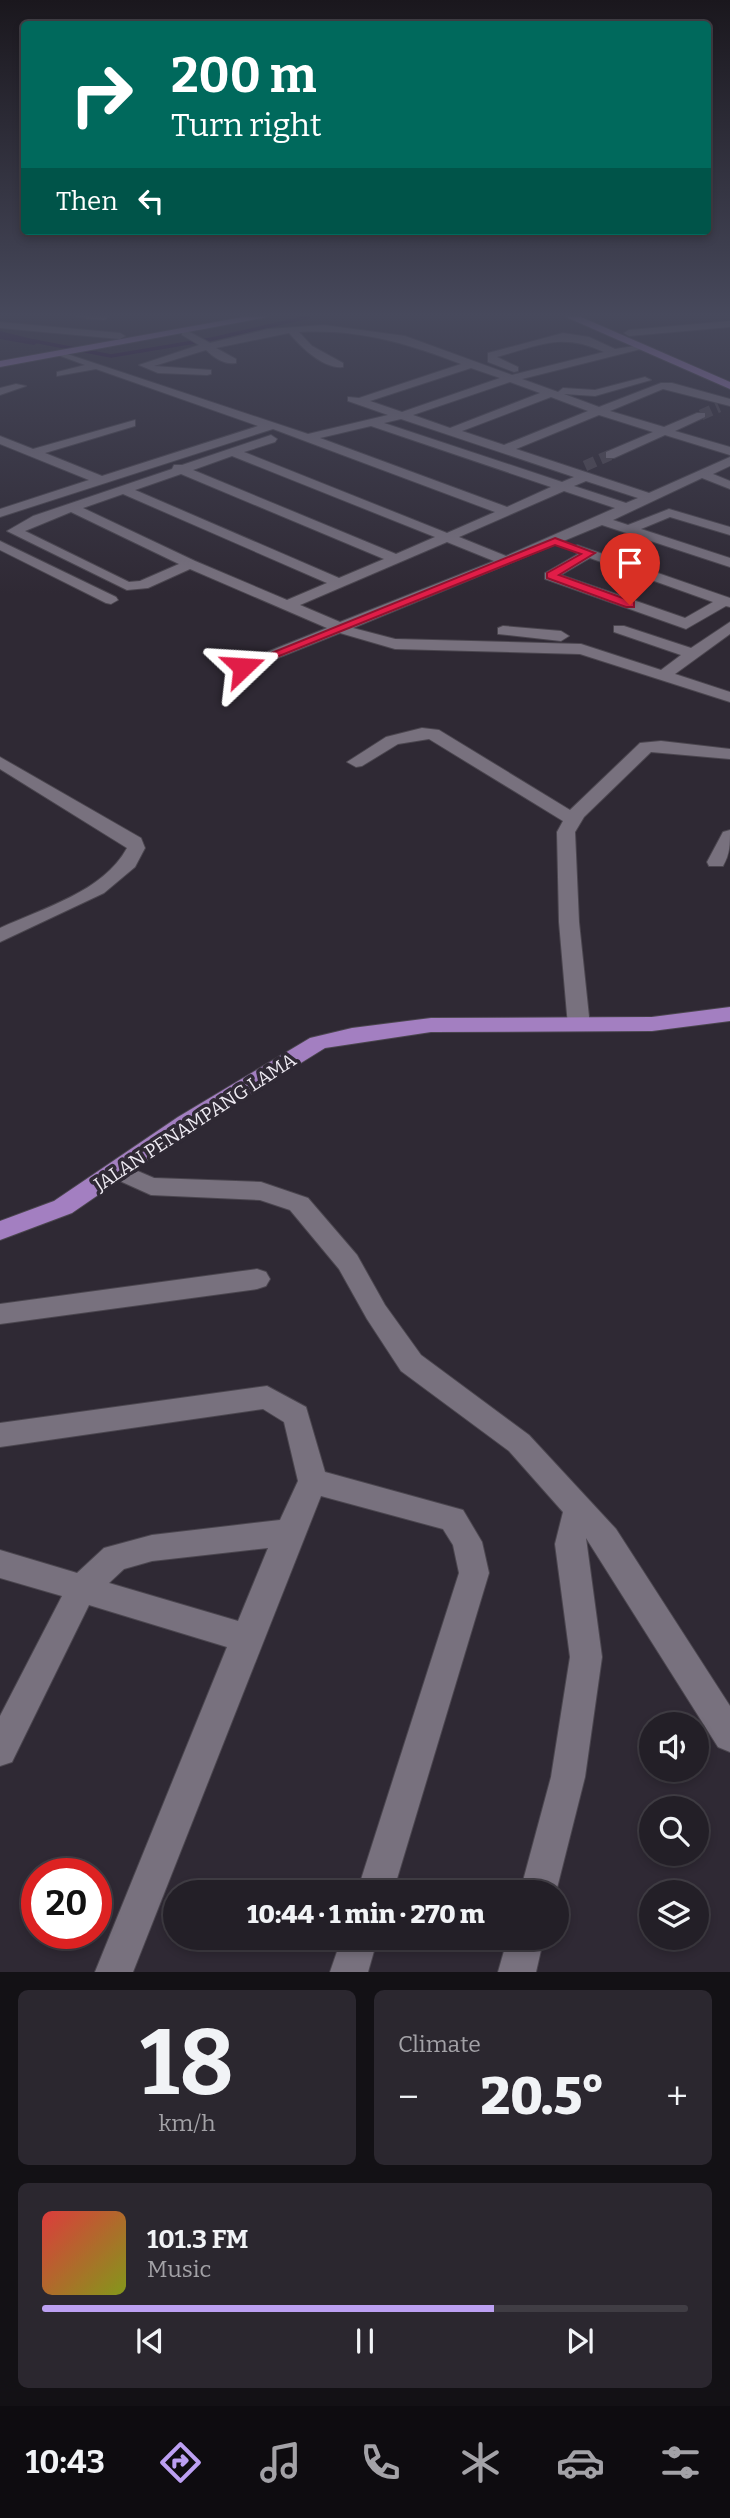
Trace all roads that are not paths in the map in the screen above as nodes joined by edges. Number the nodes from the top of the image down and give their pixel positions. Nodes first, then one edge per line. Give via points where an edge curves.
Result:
1 (219, 409) edge
2 (384, 409) edge
3 (421, 409) edge
4 (510, 409) edge
5 (593, 409) edge
6 (603, 409) edge
7 (598, 411) junction
8 (403, 415) junction
9 (701, 415) tunnel mouth
10 (371, 422) junction
11 (131, 423) dead end
12 (266, 425) junction
13 (452, 431) junction
14 (663, 431) junction
15 (304, 435) junction
16 (0, 440) edge
17 (506, 449) junction
18 (232, 452) junction
19 (730, 452) edge
20 (33, 453) junction
21 (610, 455) tunnel mouth
22 (156, 461) junction
23 (730, 461) edge
24 (182, 470) junction
25 (581, 471) junction
26 (702, 474) junction
27 (98, 479) junction
28 (728, 482) edge
29 (562, 486) junction
30 (125, 490) junction
31 (651, 498) junction
32 (73, 508) junction
33 (627, 508) junction
34 (507, 512) junction
35 (0, 513) edge
36 (601, 520) junction
37 (629, 529) junction
38 (730, 531) edge
39 (451, 536) junction
40 (555, 541) junction
41 (0, 545) edge
42 (589, 553) junction
43 (68, 558) junction
44 (395, 559) junction
45 (504, 560) junction
46 (190, 564) junction
47 (730, 564) edge
48 (45, 568) junction
49 (341, 584) junction
50 (111, 600) dead end
51 (727, 602) edge
52 (290, 604) junction
53 (730, 627) edge
54 (342, 628) junction
55 (619, 629) dead end
56 (503, 631) dead end
57 (690, 653) junction
58 (243, 667) dead end
59 (667, 672) junction
60 (730, 697) edge
61 (730, 754) edge
62 (0, 762) edge
63 (356, 762) dead end
64 (573, 819) junction
65 (730, 836) edge
66 (716, 862) dead end
67 (0, 936) edge
68 (730, 1014) edge
69 (579, 1026) junction
70 (119, 1171) junction
71 (0, 1231) edge
72 (257, 1279) dead end
73 (0, 1314) edge
74 (0, 1435) edge
75 (313, 1481) junction
76 (579, 1507) junction
77 (289, 1532) junction
78 (0, 1563) edge
79 (82, 1588) junction
80 (247, 1638) junction
81 (730, 1736) edge
82 (0, 1750) edge
83 (379, 1880) edge
84 (541, 1880) edge
85 (356, 1950) edge
86 (523, 1950) edge
87 (114, 1972) edge
88 (349, 1972) edge
89 (517, 1972) edge

1 - 12 street
2 - 8 street
3 - 8 street
4 - 13 street
5 - 7 street
6 - 7 street
7 - 14 street
7 - 17 street
8 - 10 street
8 - 13 street
9 - 14 street
10 - 15 street
10 - 29 street
11 - 20 street
12 - 15 street
12 - 22 street
13 - 17 street
14 - 19 street
14 - 21 street
15 - 18 street
15 - 34 street
16 - 20 street
17 - 25 street
18 - 24 street
18 - 39 street
20 - 27 street
22 - 24 street
22 - 27 street
23 - 26 street
24 - 30 street
24 - 44 street
25 - 29 street
25 - 31 street
26 - 28 street
26 - 31 street
27 - 35 street
29 - 33 street
29 - 34 street
30 - 32 street
30 - 49 street
31 - 33 street
32 - 43 street via 14,531
32 - 46 street
33 - 36 street
34 - 39 street
36 - 37 street
36 - 40 street
37 - 38 street via 669,513
37 - 47 street
39 - 44 street
39 - 45 street
40 - 42 street
40 - 45 street
41 - 48 street
42 - 51 street
42 - 51 street via 550,576 681,623 690,623
43 - 46 street via 134,587
43 - 48 street
44 - 49 street
45 - 54 street
46 - 52 street
48 - 50 street
49 - 52 street
52 - 54 street
53 - 57 street
54 - 58 street
54 - 59 street via 395,644 581,649
55 - 57 street
56 - 59 street via 592,640
57 - 59 street
59 - 60 street
61 - 64 street via 646,747
62 - 67 street via 134,842 136,848 122,872 103,885
63 - 64 street via 405,735 433,734
64 - 69 street via 566,832
65 - 66 street
68 - 69 main road, JALAN PENAMPANG LAMA via 652,1024
69 - 70 main road, JALAN PENAMPANG LAMA via 431,1026 352,1035 318,1044 186,1122
70 - 71 main road, JALAN PENAMPANG LAMA via 63,1207
70 - 76 street via 151,1186 261,1191 299,1204 348,1262 411,1363 519,1443
72 - 73 street
74 - 75 street via 267,1397 296,1415
75 - 77 street
75 - 83 street via 453,1519 467,1542 474,1573
76 - 81 street via 605,1538
76 - 84 street via 570,1544 586,1657 568,1777
77 - 79 street via 152,1548 115,1558
77 - 80 street
78 - 79 street
79 - 80 street
79 - 82 street
80 - 87 street
85 - 88 street
86 - 89 street

